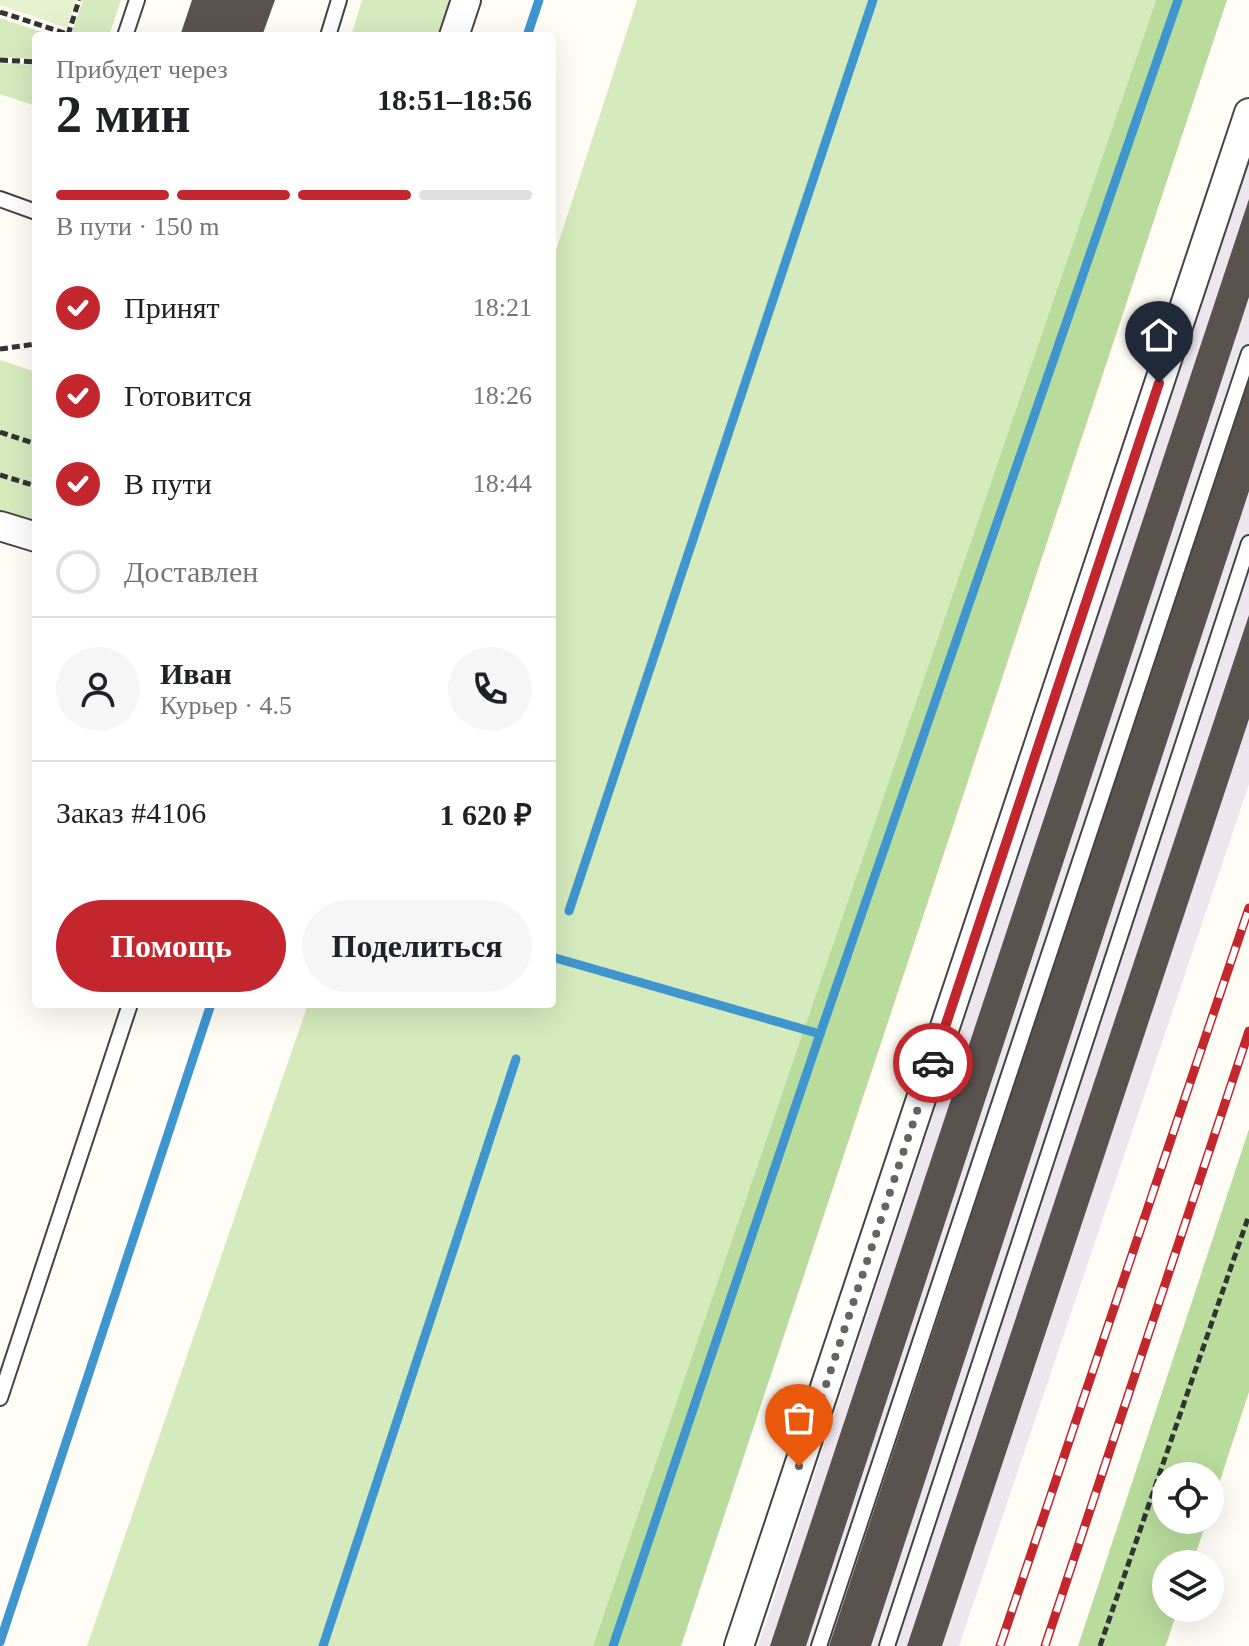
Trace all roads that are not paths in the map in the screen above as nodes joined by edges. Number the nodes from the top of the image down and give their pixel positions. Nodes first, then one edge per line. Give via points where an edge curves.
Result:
1 (137, 0) edge
2 (339, 0) edge
3 (466, 0) edge
4 (126, 32) edge
5 (329, 32) edge
6 (455, 32) edge
7 (1249, 113) edge
8 (0, 199) edge
9 (32, 211) edge
10 (1249, 353) edge
11 (0, 526) edge
12 (32, 536) edge
13 (1249, 543) edge
14 (129, 1008) edge
15 (0, 1398) edge
16 (739, 1646) edge
17 (819, 1646) edge
18 (887, 1646) edge

1 - 4 lane
2 - 5 lane
3 - 6 street
7 - 16 street
8 - 9 lane
10 - 17 lane
11 - 12 street
13 - 18 lane
14 - 15 lane

